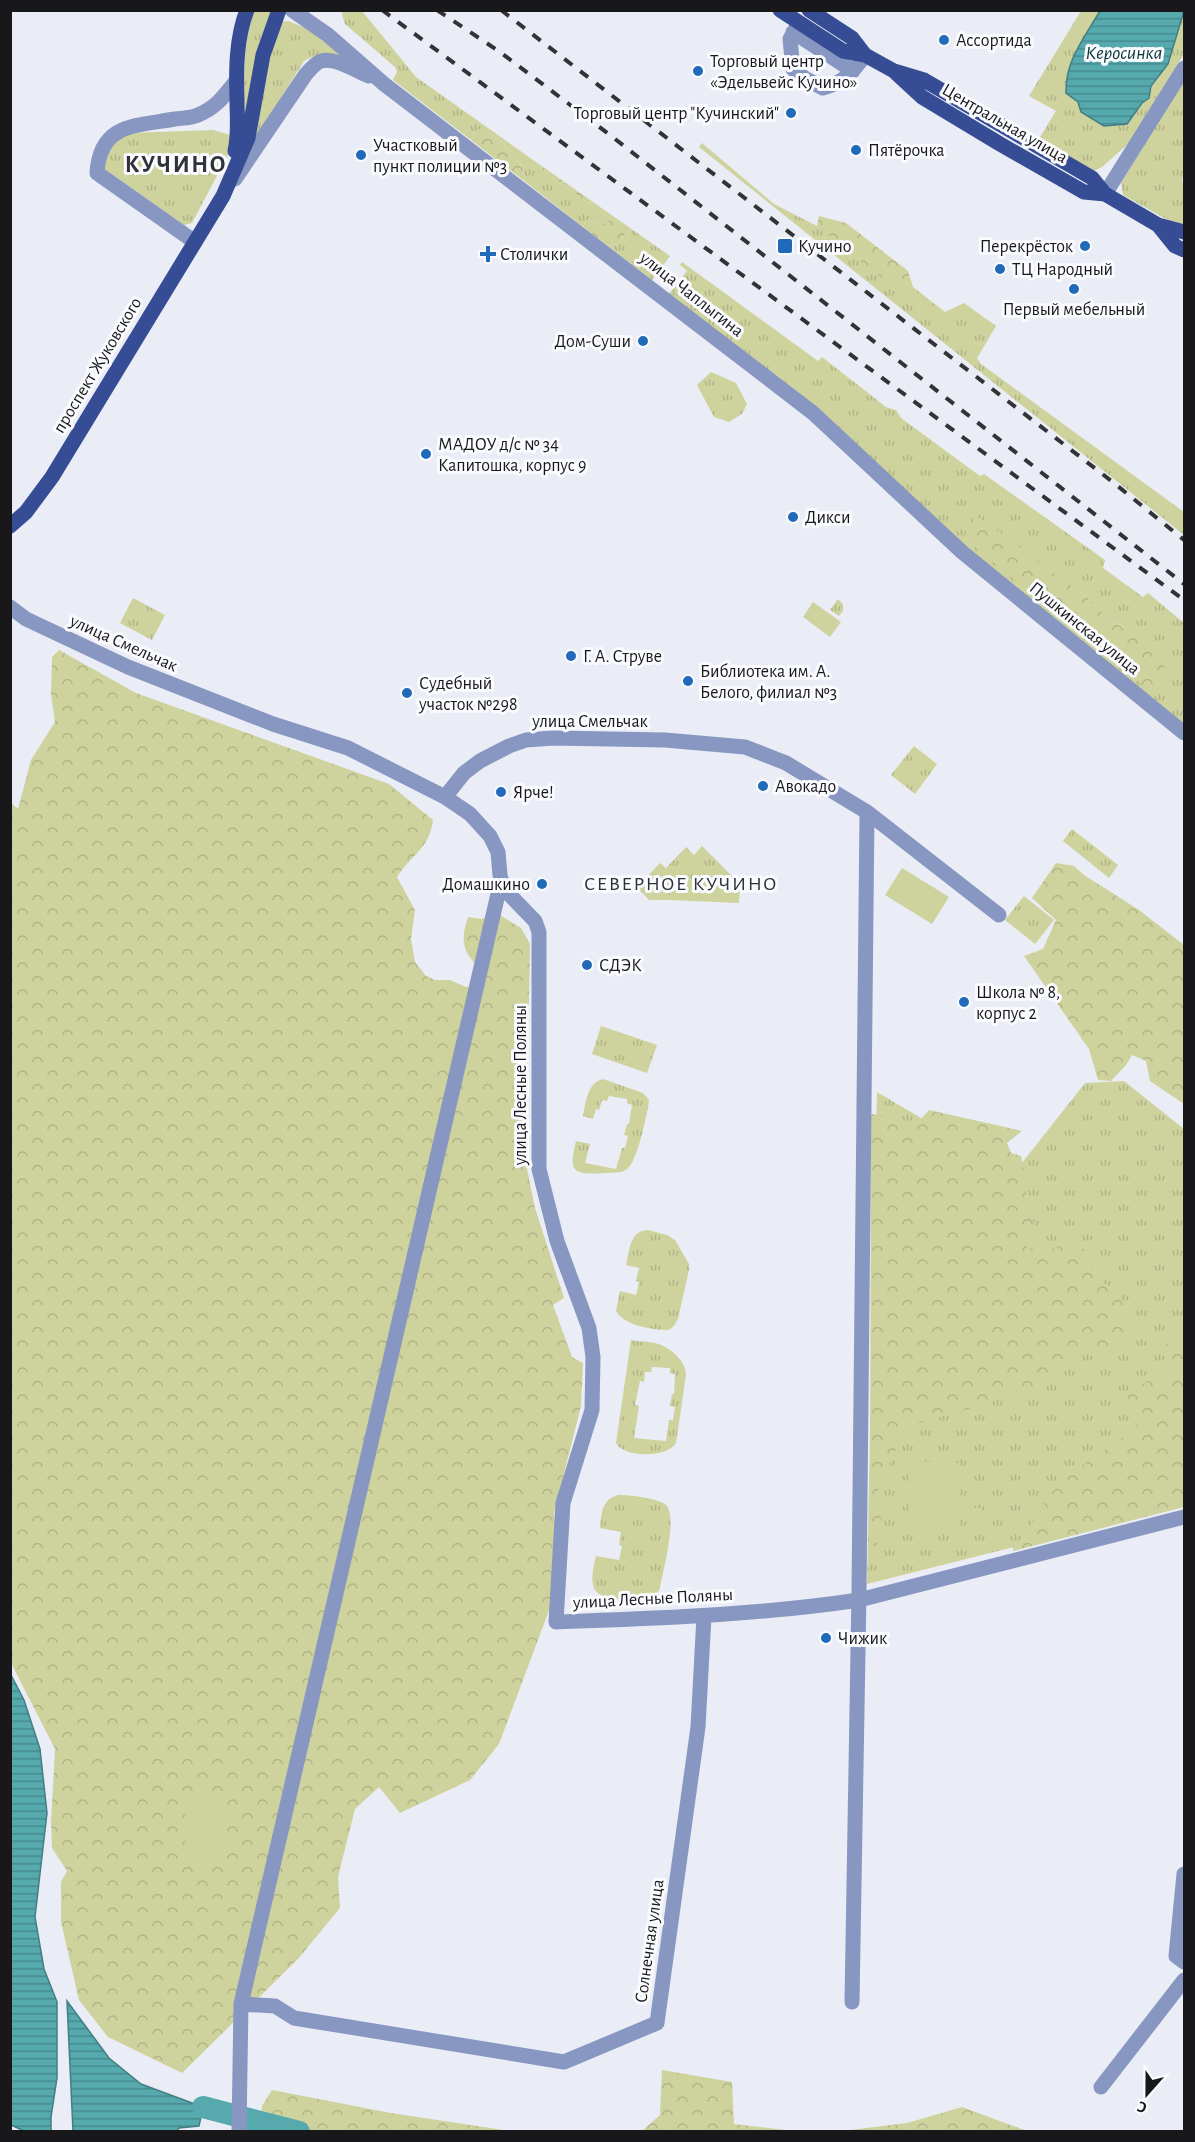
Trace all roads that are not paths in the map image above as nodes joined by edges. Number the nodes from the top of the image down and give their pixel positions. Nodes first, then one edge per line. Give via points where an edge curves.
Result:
1 (247, 10) edge
2 (279, 10) edge
3 (292, 10) edge
4 (780, 10) edge
5 (800, 22) edge
6 (865, 55) junction
7 (1185, 68) edge
8 (853, 71) junction
9 (236, 81) junction
10 (384, 84) junction
11 (1105, 194) junction
12 (223, 196) junction
13 (209, 218) junction
14 (1158, 225) junction
15 (1185, 232) edge
16 (195, 242) junction
17 (1185, 250) edge
18 (10, 526) edge
19 (962, 552) joint
20 (10, 607) edge
21 (1185, 733) edge
22 (445, 797) junction
23 (867, 812) junction
24 (501, 881) junction
25 (999, 915) dead end
26 (1185, 1517) edge
27 (859, 1600) junction
28 (704, 1616) junction
29 (1185, 1874) edge
30 (1180, 1959) edge
31 (1185, 1980) edge
32 (852, 2002) dead end
33 (241, 2004) junction
34 (1101, 2087) dead end
35 (239, 2132) edge

1 - 9 main road, проспект Жуковского
2 - 12 main road, проспект Жуковского via 263,55 248,138
3 - 10 street, улица Чаплыгина via 328,35
4 - 5 main road, Центральная улица
5 - 6 main road, Центральная улица via 852,38
5 - 8 street
5 - 8 street via 790,39 793,69 823,88
6 - 8 street
6 - 11 main road, Центральная улица via 894,71 922,97 1000,144 1084,192
7 - 11 street
9 - 13 main road, проспект Жуковского via 237,146
9 - 16 street via 219,103 197,116 121,130 102,146 98,160 97,172
10 - 12 street, улица Чаплыгина via 328,60 316,64
10 - 19 street, улица Чаплыгина via 813,413
11 - 14 main road, Центральная улица
12 - 13 main road, проспект Жуковского
13 - 16 main road, проспект Жуковского
14 - 15 main road, Центральная улица
14 - 17 main road, Центральная улица via 1175,246
16 - 18 main road, проспект Жуковского via 52,477 26,512
19 - 21 street, Пушкинская улица
20 - 22 street, улица Смельчак via 26,619 128,667 273,724 348,748
22 - 23 street, улица Смельчак via 464,773 480,761 526,740 665,740 745,747 815,779
22 - 24 street via 470,814 490,836 498,852
23 - 25 street, улица Смельчак
23 - 27 street
24 - 28 street, улица Лесные Поляны via 507,893 535,921 539,932 539,1169 557,1241 589,1328 593,1357 592,1410 561,1516 556,1622
24 - 33 street
26 - 27 street, улица Лесные Поляны
27 - 28 street, улица Лесные Поляны
27 - 32 street
28 - 33 street, Солнечная улица via 698,1727 657,2023 564,2062 294,2018 275,2006
29 - 30 street
31 - 34 street
33 - 35 street

